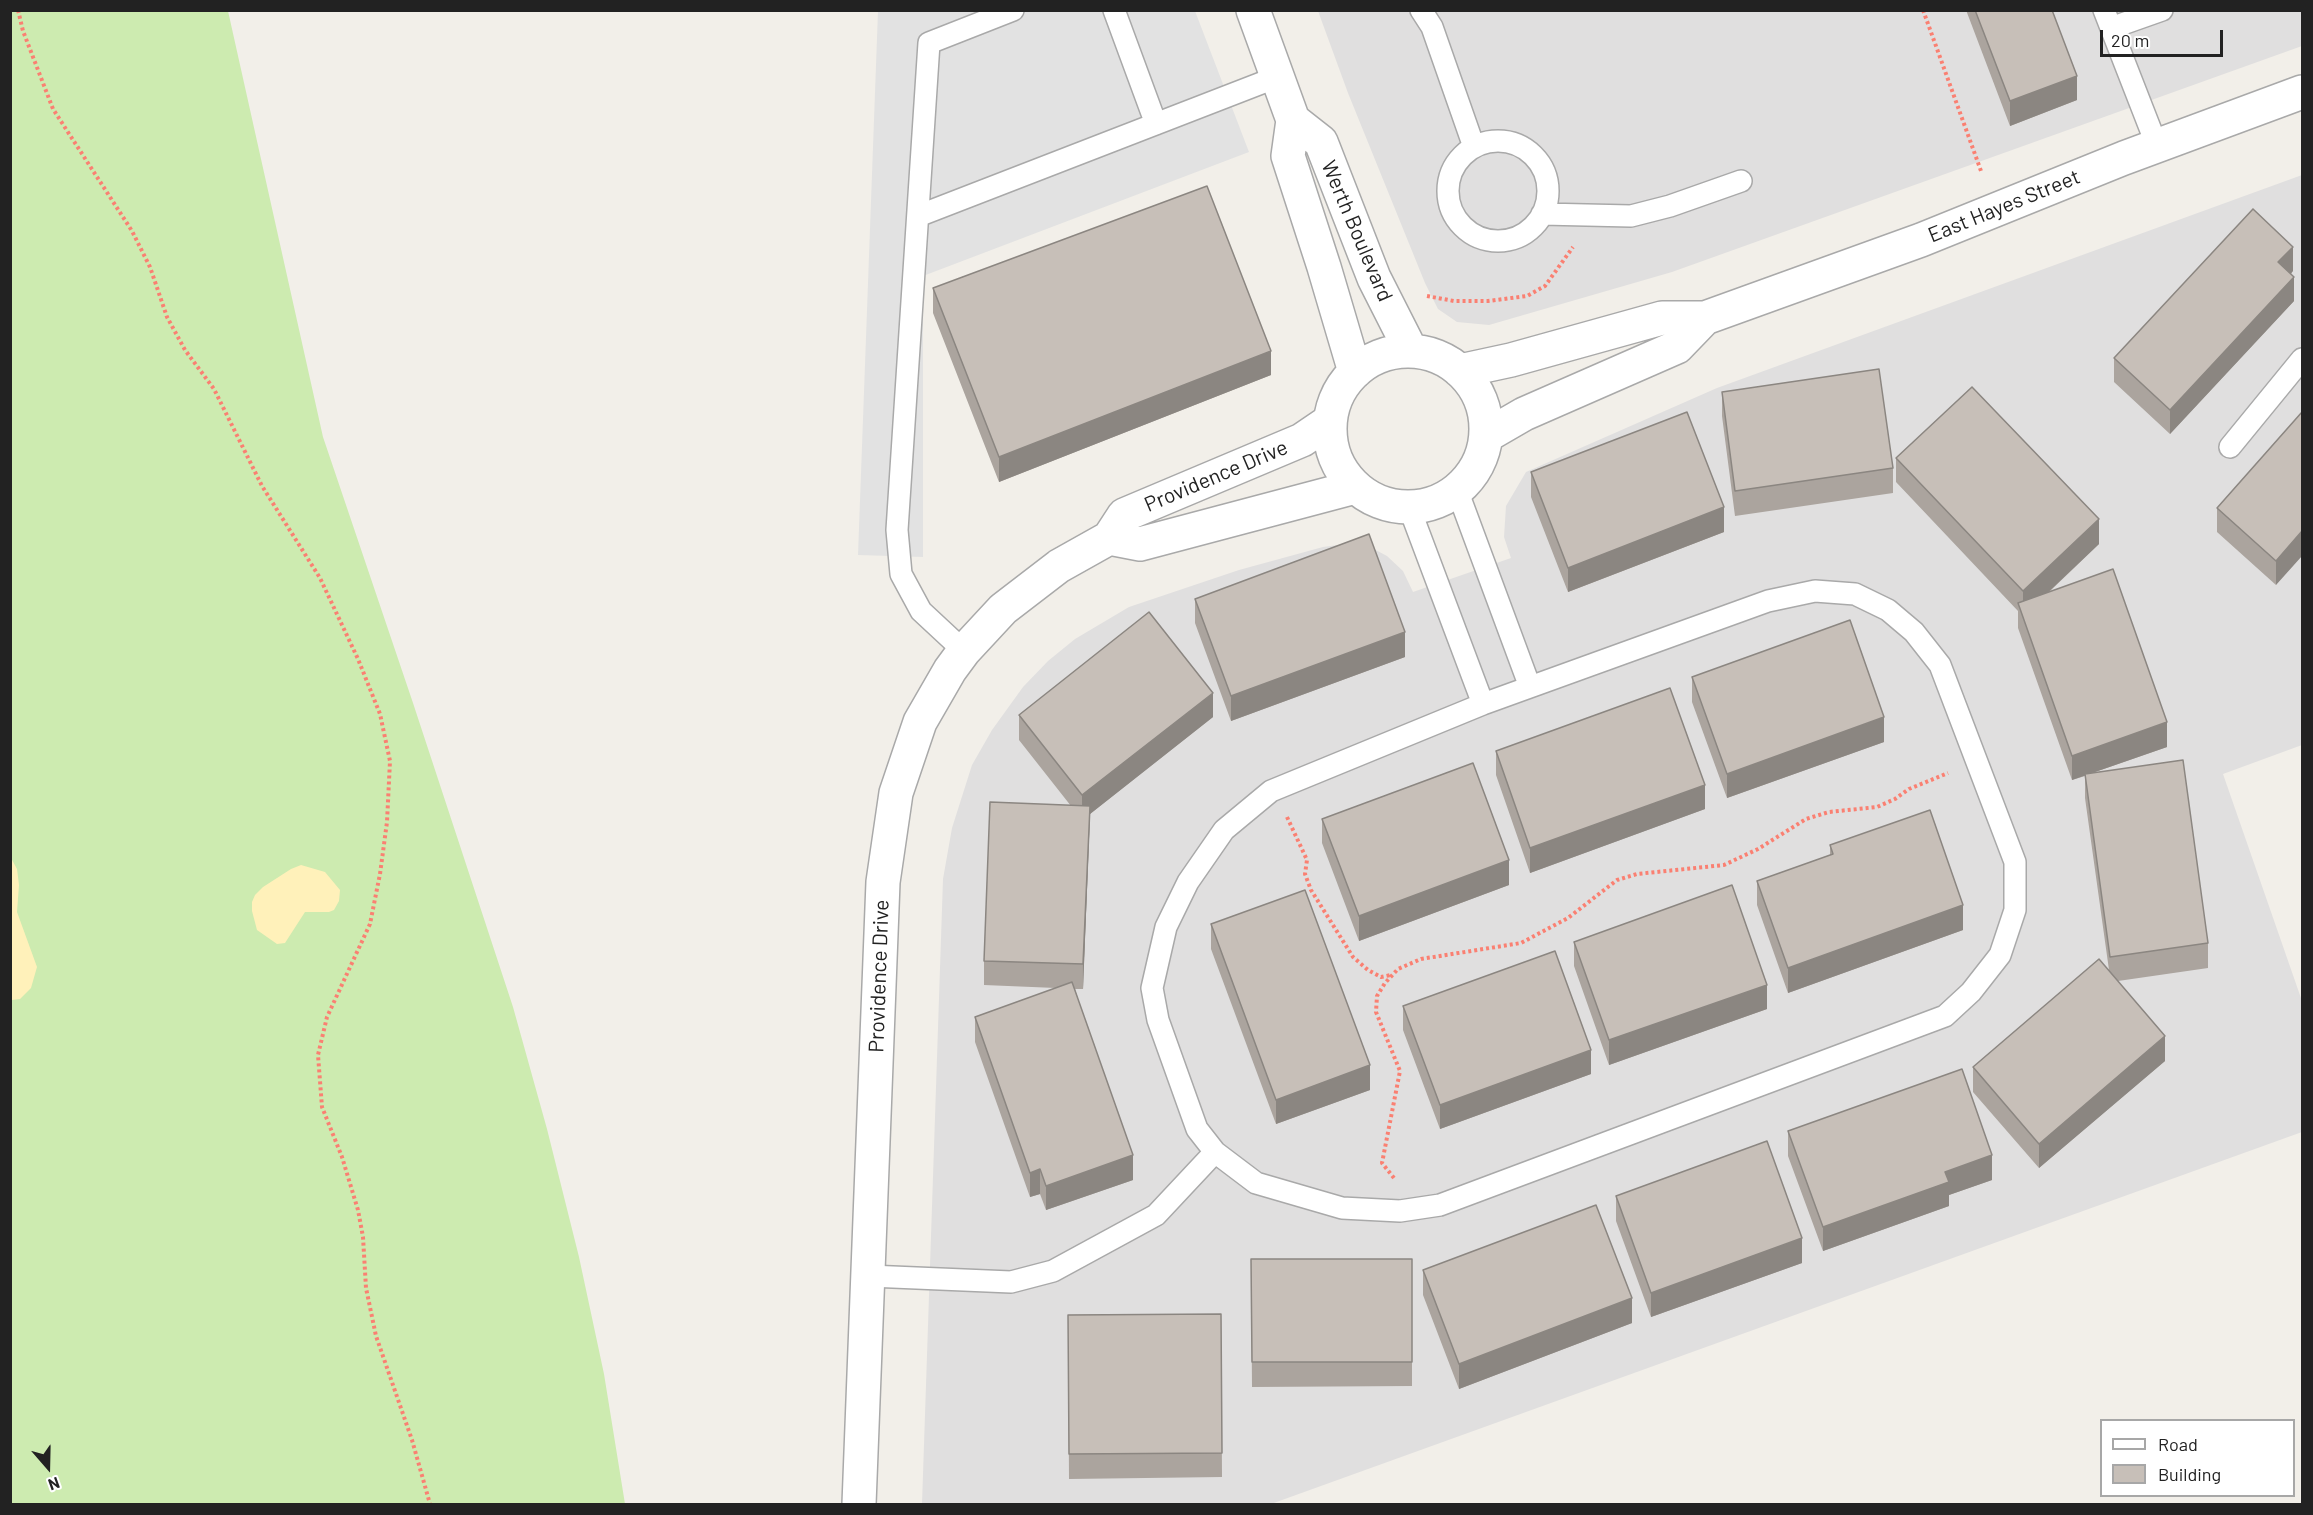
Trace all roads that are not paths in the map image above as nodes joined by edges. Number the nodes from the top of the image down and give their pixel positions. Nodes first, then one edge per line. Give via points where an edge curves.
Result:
1 (1013, 10) edge
2 (1114, 10) edge
3 (1253, 10) edge
4 (1420, 10) edge
5 (2162, 10) edge
6 (2108, 19) edge
7 (1277, 77) junction
8 (2302, 92) edge
9 (1293, 120) junction
10 (1156, 124) junction
11 (2157, 146) junction
12 (1474, 147) junction
13 (1741, 181) dead end
14 (1542, 214) junction
15 (918, 216) junction
16 (1705, 318) junction
17 (1411, 351) junction
18 (2302, 359) edge
19 (1460, 371) junction
20 (1355, 372) junction
21 (1330, 421) junction
22 (1486, 436) junction
23 (2230, 447) dead end
24 (1355, 487) junction
25 (1457, 490) junction
26 (1409, 507) junction
27 (1109, 538) junction
28 (964, 651) junction
29 (1530, 687) junction
30 (1483, 704) junction
31 (1215, 1152) junction
32 (869, 1276) junction
33 (859, 1504) edge

1 - 15 lane via 929,43
2 - 10 lane
3 - 7 street, Werth Boulevard
4 - 12 lane via 1432,27
5 - 6 lane
6 - 11 lane
7 - 9 street, Werth Boulevard
7 - 10 lane
8 - 11 street, East Hayes Street
9 - 17 street, Werth Boulevard via 1321,142 1374,278
9 - 20 street, Werth Boulevard via 1288,156
10 - 15 lane
11 - 16 street, East Hayes Street via 1921,240
12 - 14 lane via 1505,142 1533,155 1547,184
12 - 14 lane via 1461,157 1448,187 1449,205 1468,232 1501,241 1532,228
13 - 14 lane via 1631,216
15 - 28 lane via 897,530 902,574 921,612
16 - 19 street, East Hayes Street via 1662,318
16 - 22 street, East Hayes Street via 1677,347 1524,414
17 - 19 street via 1434,355
17 - 20 street via 1380,356
18 - 23 lane
19 - 22 street via 1482,404
20 - 21 street via 1335,400
21 - 24 street via 1330,442 1340,470
21 - 27 street, Providence Drive via 1302,440 1124,515
22 - 25 street via 1480,459
24 - 26 street via 1371,498
24 - 27 street, Providence Drive via 1140,544
25 - 26 street via 1437,501
25 - 29 lane
26 - 30 lane
27 - 28 street, Providence Drive via 1059,566 1003,609
28 - 32 street, Providence Drive via 920,722 896,793 884,871
29 - 30 lane
29 - 31 lane via 1768,601 1815,591 1855,594 1888,610 1914,632 1940,665 2015,862 2015,910 2000,955 1971,992 1945,1016 1440,1205 1400,1211 1342,1208 1256,1183
30 - 31 lane via 1271,791 1224,830 1188,882 1166,927 1152,988 1158,1020 1197,1129
31 - 32 lane via 1156,1215 1053,1271 1011,1282
32 - 33 street, Providence Drive

